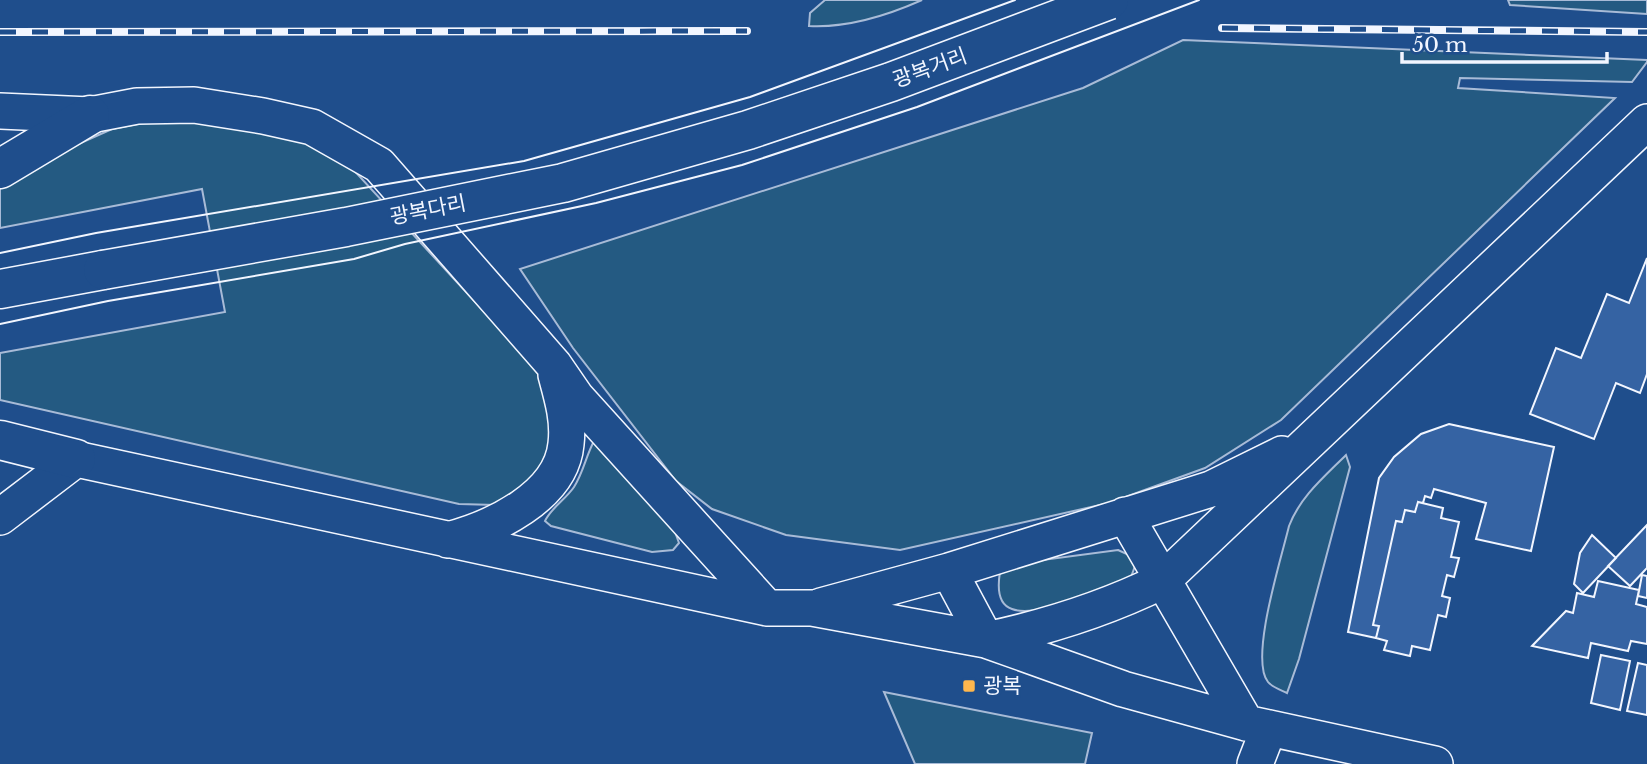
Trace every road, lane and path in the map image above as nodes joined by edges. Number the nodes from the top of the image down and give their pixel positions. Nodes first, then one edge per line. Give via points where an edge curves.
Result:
1 (1109, 0) edge
2 (0, 111) edge
3 (90, 115) junction
4 (1647, 122) edge
5 (748, 130) joint
6 (0, 169) edge
7 (0, 289) edge
8 (554, 365) junction
9 (1314, 439) junction
10 (0, 440) edge
11 (76, 459) junction
12 (1125, 515) junction
13 (0, 517) edge
14 (448, 540) junction
15 (949, 571) junction
16 (1162, 581) junction
17 (767, 608) junction
18 (812, 608) junction
19 (986, 640) junction
20 (1257, 725) junction
21 (1255, 764) edge
22 (1435, 764) edge

1 - 5 highway, 광복거리, bridge
2 - 3 main road
3 - 6 highway
3 - 8 main road via 137,106 194,105 312,127 379,165
4 - 9 main road
5 - 7 highway, 광복다리, bridge via 563,183
8 - 14 main road via 565,412 566,445 558,470 534,500 476,533
8 - 17 main road via 576,397
9 - 12 main road via 1211,489
9 - 16 main road
10 - 11 highway
11 - 13 main road
11 - 14 main road
12 - 15 main road
12 - 16 main road
14 - 17 main road
15 - 18 main road
15 - 19 main road
16 - 19 main road via 1079,617
16 - 20 main road
17 - 18 main road
18 - 19 main road
19 - 20 main road via 1123,689
20 - 21 main road
20 - 22 main road

